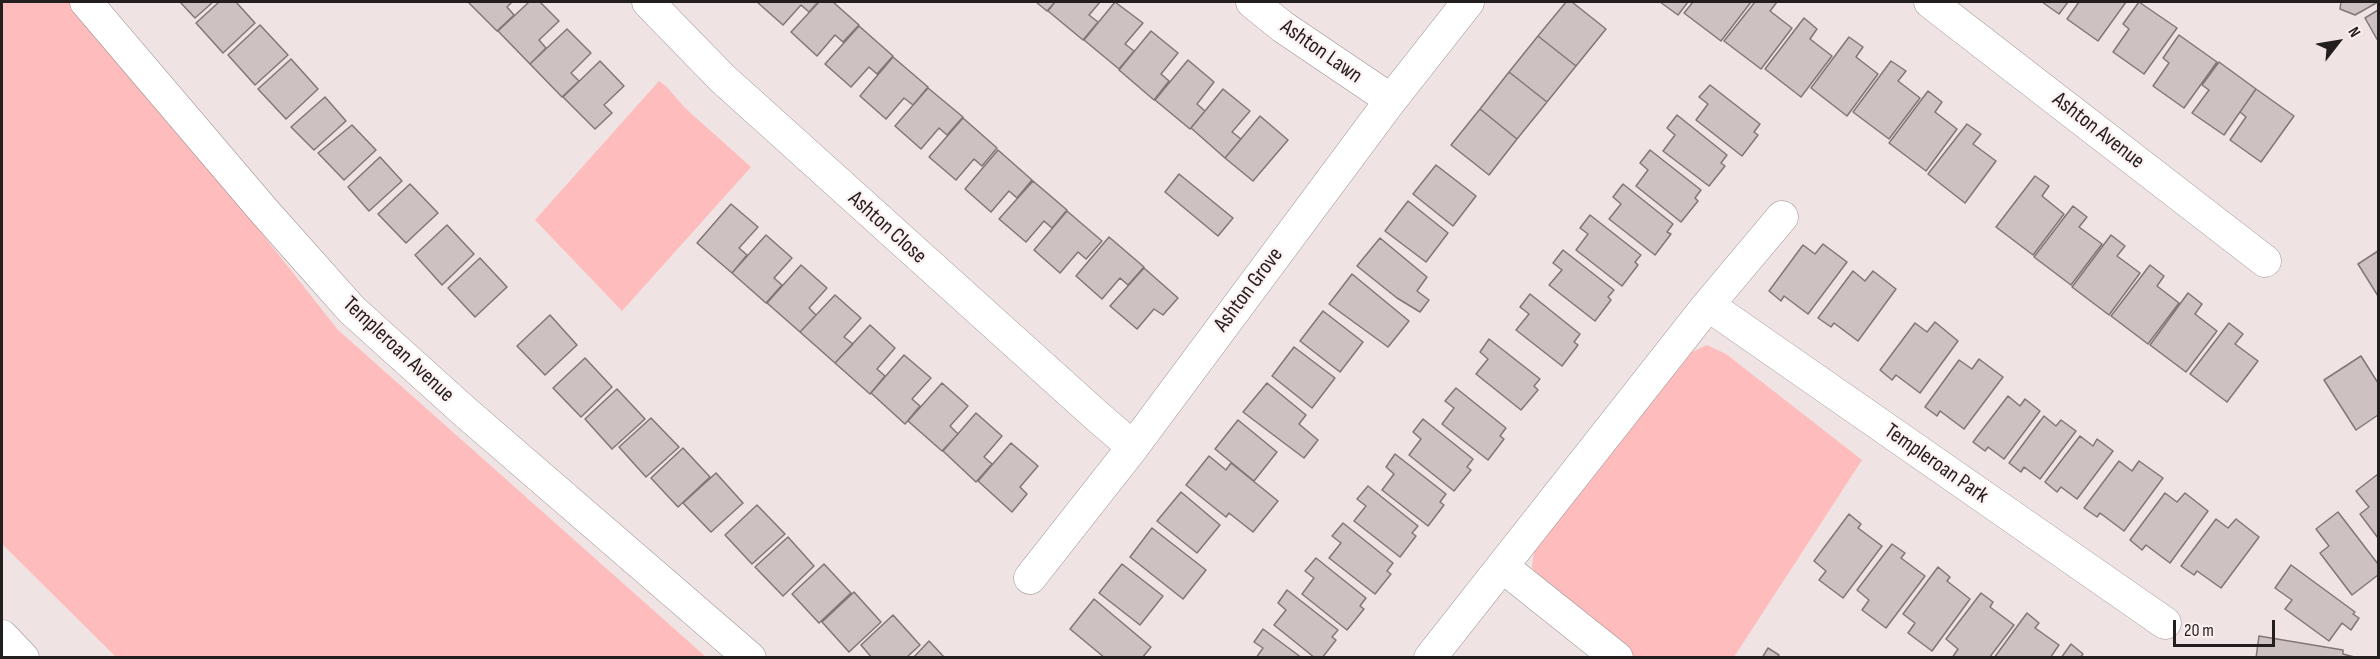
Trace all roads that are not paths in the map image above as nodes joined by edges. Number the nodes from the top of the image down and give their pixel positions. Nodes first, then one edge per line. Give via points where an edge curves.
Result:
1 (86, 2) edge
2 (648, 2) edge
3 (1252, 2) edge
4 (1468, 2) edge
5 (1930, 2) edge
6 (1391, 100) junction
7 (1782, 217) dead end
8 (2265, 261) dead end
9 (1708, 305) junction
10 (1133, 447) junction
11 (1503, 567) junction
12 (1030, 578) dead end
13 (2165, 623) dead end
14 (2, 636) edge
15 (23, 657) edge
16 (750, 657) edge
17 (1430, 657) edge
18 (1617, 657) edge

1 - 16 street, Templeroan Avenue via 352,310
2 - 10 street, Ashton Close via 722,78
3 - 6 street, Ashton Lawn
4 - 6 street, Ashton Grove
5 - 8 street, Ashton Avenue
6 - 10 street, Ashton Grove
7 - 9 street
9 - 11 street
9 - 13 street, Templeroan Park
10 - 12 street, Ashton Grove
11 - 17 street
11 - 18 street
14 - 15 street

